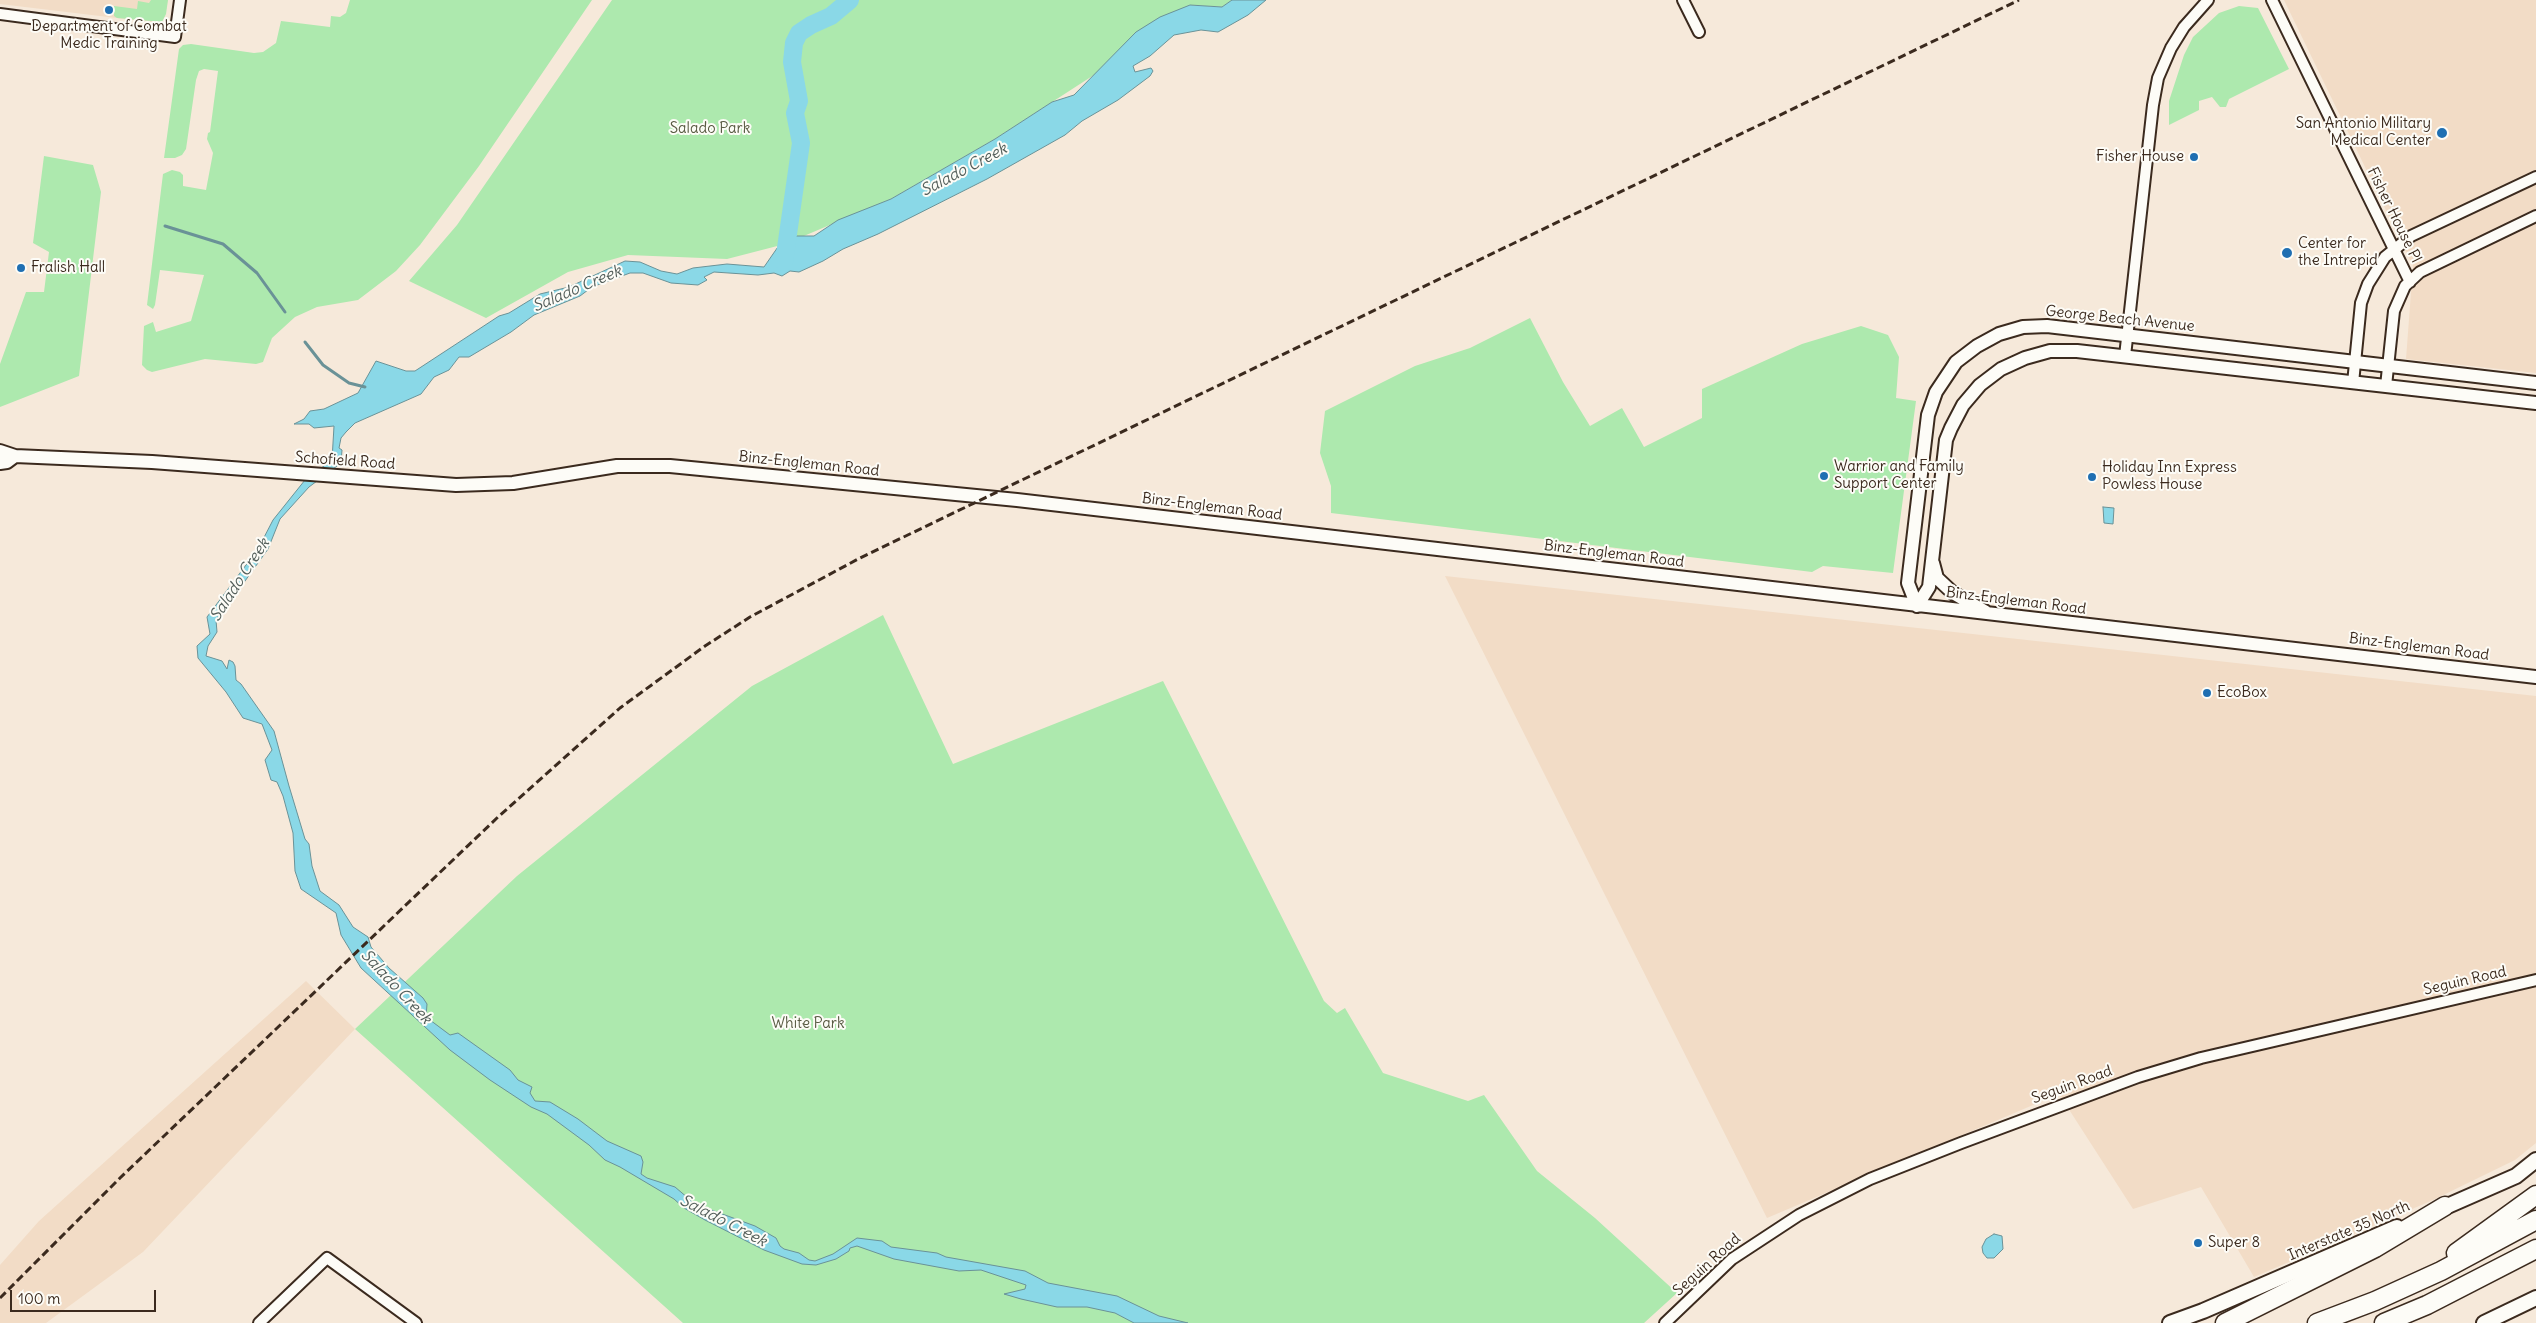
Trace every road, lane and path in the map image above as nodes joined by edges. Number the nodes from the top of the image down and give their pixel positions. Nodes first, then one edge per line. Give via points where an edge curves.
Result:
1 (180, 0) edge
2 (1683, 0) edge
3 (2208, 0) edge
4 (2272, 0) edge
5 (0, 14) edge
6 (1699, 32) dead end
7 (2536, 178) edge
8 (2536, 216) edge
9 (2394, 249) junction
10 (2410, 282) junction
11 (2128, 334) junction
12 (2125, 356) junction
13 (2354, 363) junction
14 (2388, 366) junction
15 (2353, 383) junction
16 (2536, 383) edge
17 (2386, 386) junction
18 (2536, 403) edge
19 (0, 451) edge
20 (15, 456) junction
21 (0, 463) edge
22 (688, 468) joint
23 (1932, 560) junction
24 (1917, 606) junction
25 (1990, 614) junction
26 (2536, 678) edge
27 (2536, 980) edge
28 (2536, 1160) edge
29 (2536, 1196) edge
30 (2445, 1206) junction
31 (2536, 1220) edge
32 (2536, 1249) edge
33 (2441, 1270) junction
34 (2536, 1298) edge
35 (259, 1323) edge
36 (416, 1323) edge
37 (1665, 1323) edge
38 (2170, 1323) edge
39 (2225, 1323) edge
40 (2317, 1323) edge
41 (2384, 1323) edge
42 (2484, 1323) edge

1 - 5 street via 175,36
2 - 6 street
3 - 11 street via 2184,26 2158,78
4 - 9 street, Fisher House Pl
7 - 9 street via 2411,236
8 - 10 street via 2420,272
9 - 10 street, Fisher House Pl
9 - 13 street via 2379,265 2364,294
10 - 14 street via 2398,298 2394,311
11 - 12 street
11 - 13 street, George Beach Avenue
11 - 24 street, George Beach Avenue via 2047,326 2023,327 1987,339 1956,362 1936,392 1925,427 1908,583
12 - 15 street
12 - 23 street via 2076,351 2037,354 2001,369 1976,390 1956,416 1946,440
13 - 14 street, George Beach Avenue
13 - 15 street
14 - 16 street, George Beach Avenue
14 - 17 street
15 - 17 street
17 - 18 street
19 - 20 street
20 - 21 street, Schofield Road
20 - 22 street, Schofield Road via 152,462 456,485 513,483 617,466
22 - 24 street, Binz-Engleman Road via 1007,499
23 - 24 street via 1929,587
23 - 25 street via 1937,578 1945,586
24 - 25 street, Binz-Engleman Road
25 - 26 street, Binz-Engleman Road
27 - 37 street, Seguin Road via 2201,1058 2138,1077 1916,1161 1842,1192 1769,1233 1732,1259
28 - 30 main road, Interstate 35 North via 2516,1176
29 - 33 highway via 2458,1250
30 - 38 main road, Interstate 35 North via 2203,1312
30 - 39 highway via 2375,1248
31 - 33 highway
32 - 41 highway via 2427,1305
33 - 40 highway via 2375,1301
34 - 42 main road
35 - 36 street via 327,1258

